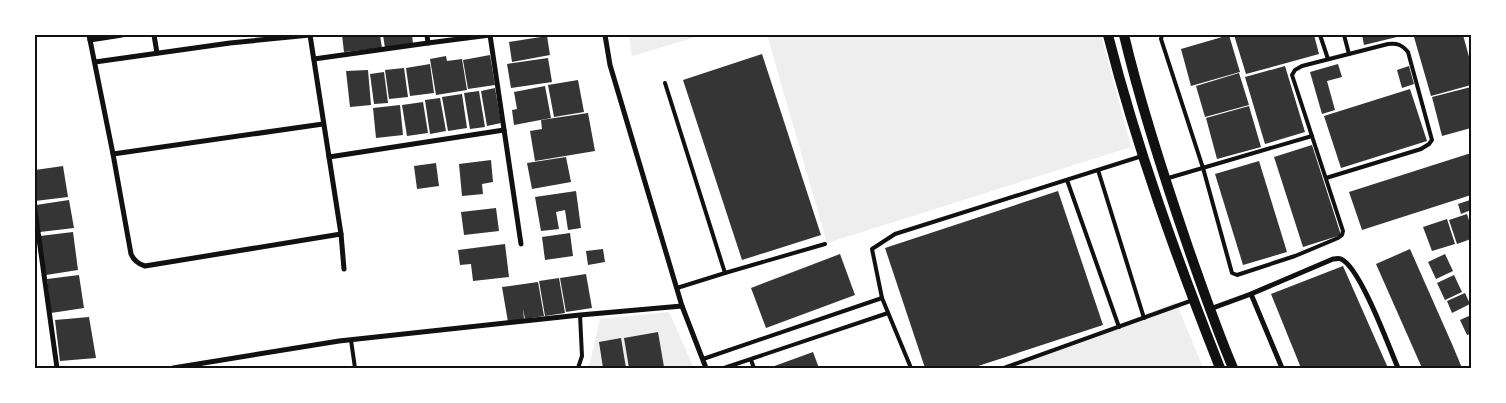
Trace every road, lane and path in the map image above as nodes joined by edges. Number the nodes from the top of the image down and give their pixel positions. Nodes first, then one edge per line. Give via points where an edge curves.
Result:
1 (122, 35) edge
2 (154, 35) edge
3 (310, 35) edge
4 (427, 35) edge
5 (490, 35) edge
6 (605, 35) edge
7 (1108, 35) edge
8 (1124, 35) edge
9 (1162, 35) edge
10 (1320, 35) edge
11 (1344, 35) edge
12 (90, 37) edge
13 (428, 43) junction
14 (157, 53) junction
15 (1349, 54) junction
16 (314, 59) junction
17 (1328, 59) junction
18 (95, 62) junction
19 (665, 83) dead end
20 (324, 124) junction
21 (504, 130) junction
22 (1312, 136) junction
23 (114, 154) junction
24 (1142, 156) junction
25 (329, 157) junction
26 (1203, 168) junction
27 (1098, 170) junction
28 (1326, 178) junction
29 (1164, 179) junction
30 (1067, 180) junction
31 (35, 210) edge
32 (341, 234) junction
33 (521, 244) dead end
34 (825, 244) dead end
35 (344, 269) dead end
36 (725, 273) junction
37 (677, 288) junction
38 (1251, 294) junction
39 (882, 298) junction
40 (1193, 300) junction
41 (682, 306) junction
42 (1210, 309) junction
43 (888, 313) junction
44 (580, 315) junction
45 (1144, 318) junction
46 (1120, 326) junction
47 (351, 340) junction
48 (703, 359) junction
49 (751, 360) junction
50 (57, 368) edge
51 (173, 368) edge
52 (355, 368) edge
53 (578, 368) edge
54 (706, 368) edge
55 (724, 368) edge
56 (754, 368) edge
57 (911, 368) edge
58 (1004, 368) edge
59 (1220, 368) edge
60 (1232, 368) edge
61 (1282, 368) edge
62 (1398, 368) edge

1 - 12 street
2 - 14 street
3 - 14 street
3 - 16 street
4 - 13 street
5 - 13 street
5 - 21 street
6 - 37 street via 610,65
7 - 24 main road
8 - 29 main road
9 - 26 lane
10 - 17 lane
11 - 15 lane
12 - 18 street
13 - 16 street
14 - 18 street
15 - 17 lane
15 - 28 lane via 1396,43 1408,52 1432,140 1421,150
16 - 20 street
17 - 22 lane via 1302,66 1292,75
18 - 23 street
19 - 36 lane
20 - 23 street
20 - 25 street
21 - 25 street
21 - 33 street
22 - 26 lane
22 - 28 lane
23 - 32 street via 131,254 139,264 145,266
24 - 27 lane
24 - 40 main road
25 - 32 street
26 - 28 lane via 1232,274 1237,275 1340,237 1343,231
26 - 29 lane
27 - 30 lane
27 - 45 lane
29 - 42 main road
30 - 39 lane via 894,234 876,245 872,255
30 - 46 lane
31 - 50 street
32 - 35 street
34 - 36 lane
36 - 37 lane
37 - 41 street
38 - 42 street
38 - 61 street
38 - 62 street via 1333,259 1341,260 1354,272
39 - 43 lane
39 - 48 lane
40 - 45 lane
40 - 59 main road
41 - 44 street
41 - 48 street
42 - 60 main road
43 - 49 lane
43 - 57 lane
44 - 47 street
44 - 53 lane via 582,356
45 - 46 lane
46 - 58 lane
47 - 51 street
47 - 52 lane
48 - 54 street
49 - 55 lane
49 - 56 lane

